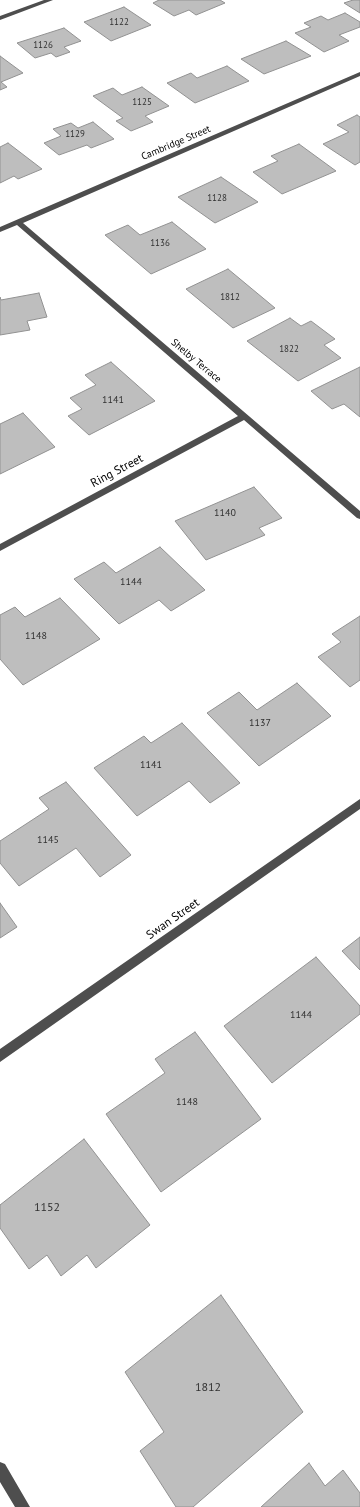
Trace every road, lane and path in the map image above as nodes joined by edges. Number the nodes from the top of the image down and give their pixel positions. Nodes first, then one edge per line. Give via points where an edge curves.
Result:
1 (50, 0) edge
2 (0, 18) edge
3 (360, 74) edge
4 (18, 222) junction
5 (0, 230) edge
6 (245, 416) junction
7 (360, 516) edge
8 (0, 548) edge
9 (360, 803) edge
10 (0, 1056) edge
11 (0, 1469) edge
12 (23, 1507) edge

1 - 2 street
3 - 4 street, Cambridge Street
4 - 5 street, Cambridge Street
4 - 6 street, Shelby Terrace
6 - 7 street, Shelby Terrace
6 - 8 street, Ring Street
9 - 10 street, Swan Street
11 - 12 street

